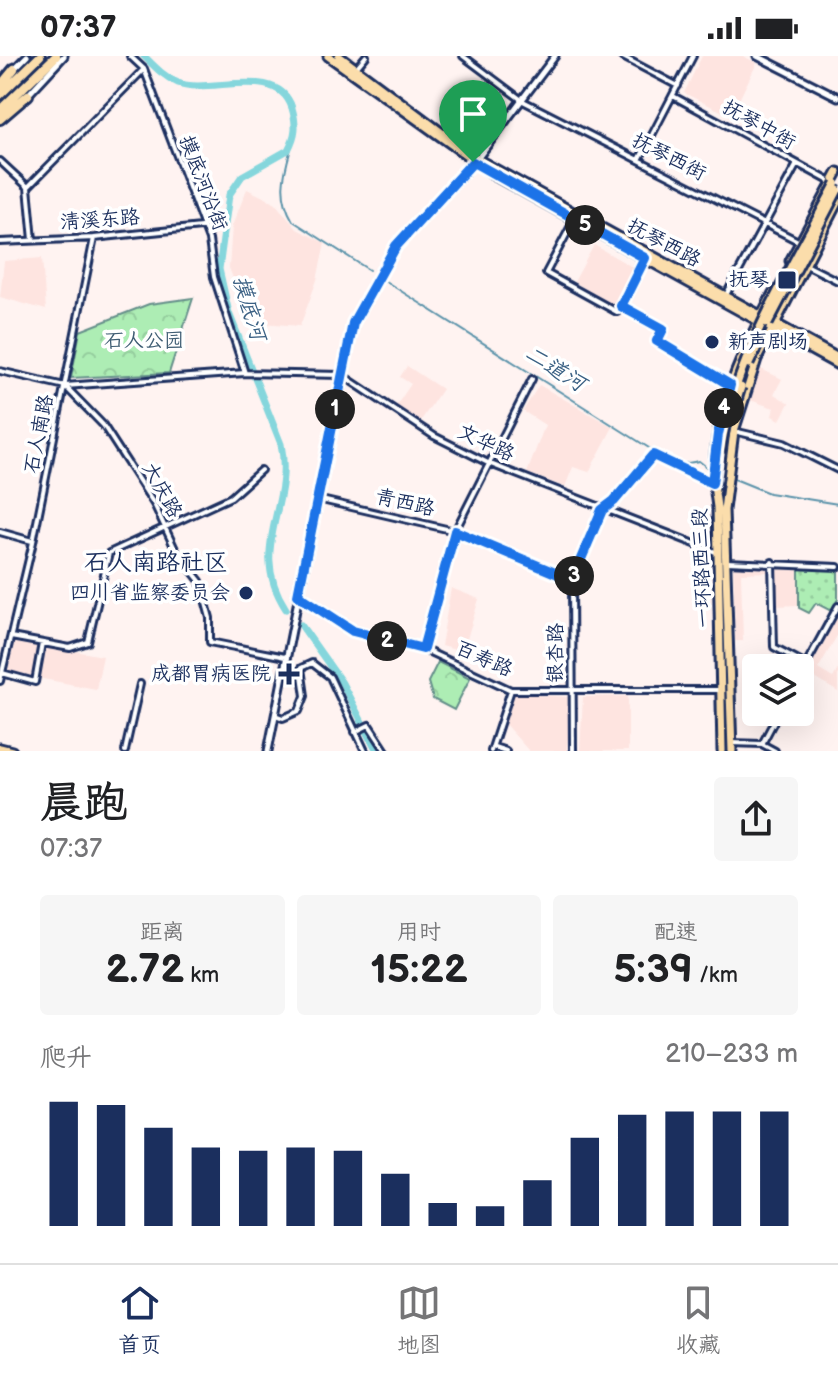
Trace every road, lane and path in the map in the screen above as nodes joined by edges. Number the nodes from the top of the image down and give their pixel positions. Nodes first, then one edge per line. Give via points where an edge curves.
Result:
1 (27, 56) edge
2 (40, 56) edge
3 (56, 56) edge
4 (64, 56) edge
5 (130, 56) edge
6 (328, 56) edge
7 (339, 56) edge
8 (366, 56) edge
9 (463, 56) edge
10 (555, 56) edge
11 (621, 56) edge
12 (693, 56) edge
13 (757, 56) edge
14 (356, 68) junction
15 (14, 69) joint
16 (144, 69) junction
17 (0, 84) edge
18 (678, 86) junction
19 (0, 95) edge
20 (28, 95) joint
21 (673, 96) junction
22 (838, 97) edge
23 (523, 101) junction
24 (0, 110) edge
25 (0, 121) edge
26 (475, 160) junction
27 (639, 160) junction
28 (0, 161) edge
29 (797, 164) junction
30 (838, 172) edge
31 (836, 184) edge
32 (28, 187) junction
33 (838, 201) edge
34 (575, 218) junction
35 (764, 224) junction
36 (202, 227) junction
37 (94, 238) junction
38 (33, 240) junction
39 (0, 242) edge
40 (800, 242) junction
41 (646, 257) junction
42 (806, 265) junction
43 (838, 281) edge
44 (726, 295) junction
45 (621, 306) junction
46 (760, 318) junction
47 (775, 326) junction
48 (838, 358) edge
49 (838, 365) edge
50 (0, 371) edge
51 (245, 373) junction
52 (342, 375) junction
53 (532, 379) dead end
54 (730, 385) junction
55 (65, 386) junction
56 (734, 431) junction
57 (488, 463) junction
58 (261, 470) dead end
59 (838, 470) edge
60 (712, 483) junction
61 (317, 499) junction
62 (720, 508) junction
63 (602, 510) junction
64 (166, 530) junction
65 (455, 531) junction
66 (0, 532) edge
67 (33, 542) junction
68 (718, 553) junction
69 (727, 562) junction
70 (772, 562) junction
71 (838, 567) edge
72 (572, 580) junction
73 (298, 595) junction
74 (838, 606) edge
75 (11, 637) junction
76 (42, 643) junction
77 (423, 649) junction
78 (787, 654) edge
79 (812, 654) edge
80 (285, 657) junction
81 (2, 673) edge
82 (0, 681) edge
83 (140, 684) dead end
84 (511, 690) junction
85 (573, 690) junction
86 (721, 690) junction
87 (275, 715) junction
88 (772, 726) edge
89 (357, 731) junction
90 (762, 744) junction
91 (732, 747) edge
92 (0, 748) edge
93 (493, 749) edge
94 (12, 751) edge
95 (125, 751) edge
96 (268, 751) edge
97 (365, 751) edge
98 (386, 751) edge
99 (506, 751) edge
100 (573, 751) edge
101 (722, 751) edge
102 (775, 751) edge

1 - 15 street
2 - 19 highway
3 - 24 highway
4 - 20 street
5 - 16 street, 摸底河沿街
6 - 26 main road, 抚琴西路
7 - 14 main road, 抚琴西路
8 - 14 street
9 - 23 street, 抚琴西街
10 - 23 street
11 - 18 street
12 - 18 street
13 - 22 street
14 - 26 main road, 抚琴西路
15 - 17 highway
16 - 32 street
16 - 36 street, 摸底河沿街
18 - 21 street
20 - 25 highway
21 - 27 street
21 - 29 street, 抚琴中街
23 - 26 street
23 - 27 street, 抚琴西街
26 - 34 main road, 抚琴西路
26 - 44 main road, 抚琴西路
26 - 52 street via 387,258 353,323
27 - 35 street, 抚琴西街
28 - 32 street
29 - 31 street, 抚琴中街
29 - 35 street
30 - 31 main road, 一环路西三段
31 - 40 main road, 一环路西三段
31 - 62 main road, bridge via 750,361 722,454
32 - 38 street
33 - 42 main road, 一环路西三段
34 - 41 main road, 抚琴西路
34 - 45 street via 546,273 617,312
35 - 40 street, 抚琴西街
35 - 44 street
36 - 37 street, 清溪东路
36 - 51 street, 摸底河沿街
37 - 38 street, 清溪东路
37 - 55 street, 石人南路
38 - 39 street, 清溪东路
40 - 46 main road, 一环路西三段
41 - 45 street
41 - 46 main road, 抚琴西路
42 - 43 street
42 - 47 main road, 一环路西三段
44 - 46 main road, 抚琴西路
45 - 54 street via 663,329 657,341
46 - 47 main road, 抚琴西路
46 - 54 main road, 一环路西三段
47 - 48 main road
47 - 49 main road
47 - 56 main road, 一环路西三段 via 745,388
50 - 55 street
51 - 52 street
51 - 55 street
52 - 57 street, 文华路 via 434,436
52 - 61 street
53 - 57 street
54 - 60 main road, 一环路西三段
55 - 64 street, 大庆路 via 103,425
55 - 67 street, 石人南路
56 - 59 street via 784,443
56 - 62 main road, 一环路西三段
57 - 63 street, 文华路
57 - 65 street
58 - 64 street via 231,497
60 - 62 main road, 一环路西三段
60 - 63 street, 银杏路 via 653,455
61 - 65 street, 青西路
61 - 73 street
62 - 68 main road, 一环路西三段
62 - 69 main road, 一环路西三段
63 - 68 street, 文华路
63 - 72 street, 银杏路
64 - 76 street via 109,553 88,642 70,648
64 - 80 street, 大庆路 via 200,581 210,642
65 - 72 street, 青西路
65 - 77 street
66 - 67 street
67 - 75 street, 石人南路
68 - 86 main road, 一环路西三段
69 - 70 street
69 - 91 main road, 一环路西三段
70 - 71 street
70 - 78 street via 774,647
72 - 85 street, 银杏路
73 - 77 street, 百寿路 via 353,631
73 - 80 street
74 - 79 street
75 - 76 street
75 - 81 street, 石人南路
76 - 81 street via 35,682
77 - 84 street, 百寿路
80 - 87 street
81 - 82 street, 石人南路
83 - 95 street
84 - 85 street, 百寿路
84 - 93 street
85 - 86 street, 百寿路
85 - 100 street, 银杏路
86 - 101 main road, 一环路西三段
87 - 89 street via 283,718 299,711 305,696 301,668 312,663 330,677
87 - 96 street
88 - 90 street
89 - 97 street
89 - 98 street via 367,726
90 - 91 street
90 - 102 street
92 - 94 main road
93 - 99 street

